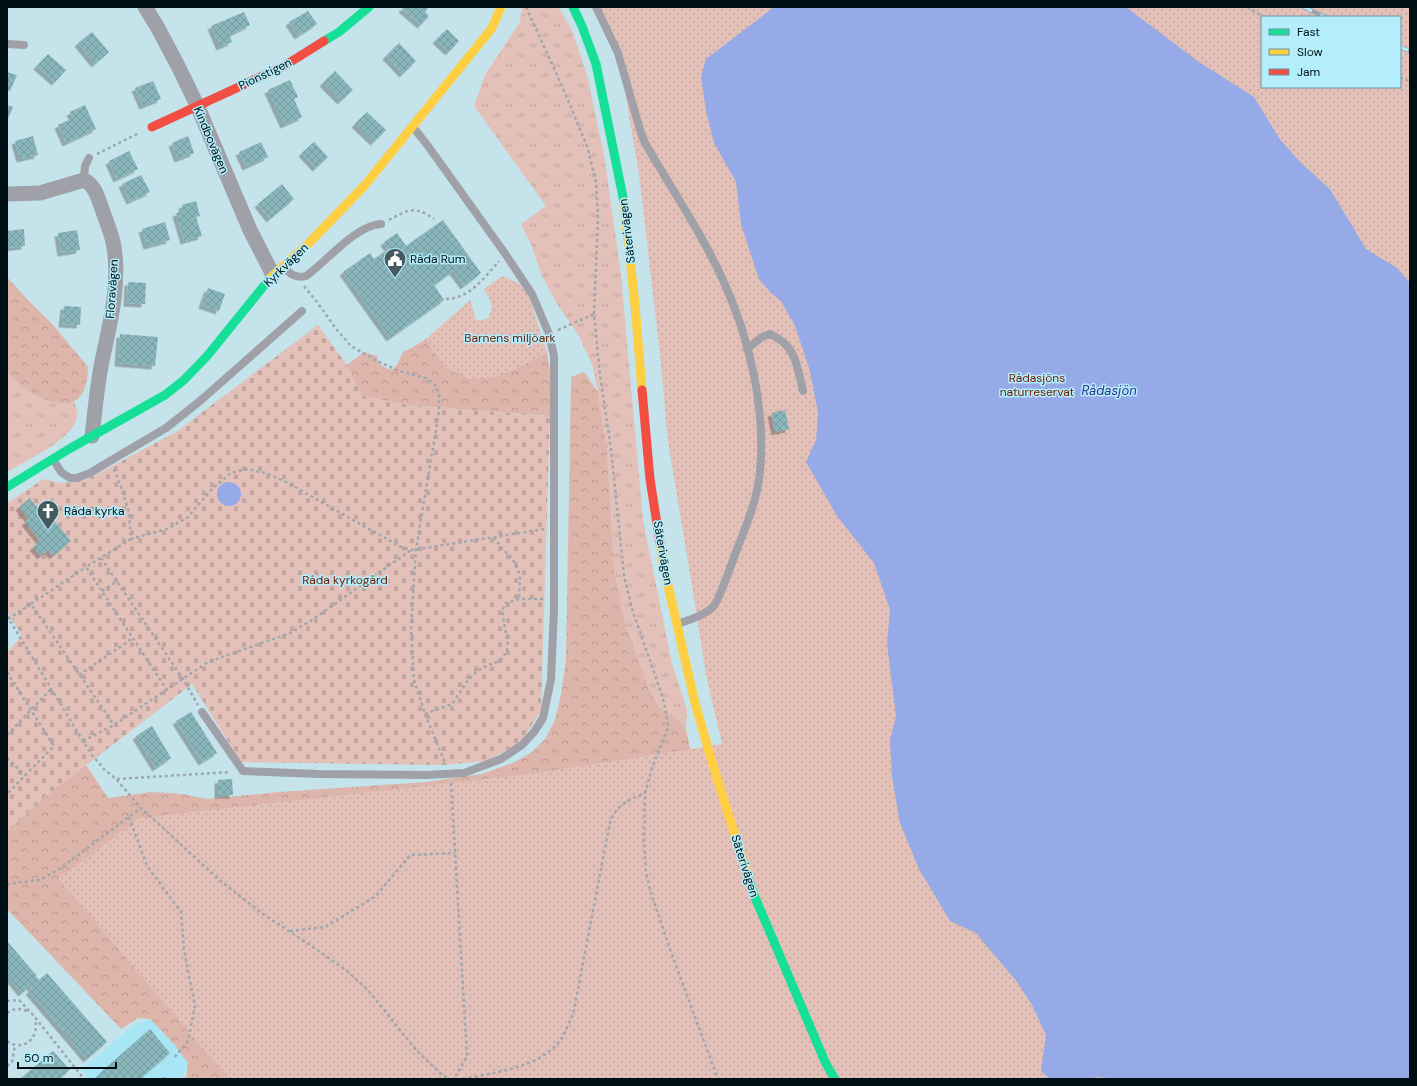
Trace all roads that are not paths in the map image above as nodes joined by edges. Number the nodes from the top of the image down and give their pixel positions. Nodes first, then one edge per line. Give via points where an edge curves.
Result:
1 (145, 7) edge
2 (369, 7) edge
3 (501, 7) edge
4 (573, 7) edge
5 (596, 7) edge
6 (7, 44) edge
7 (24, 45) dead end
8 (197, 105) junction
9 (152, 126) road end
10 (413, 126) junction
11 (89, 158) road end
12 (84, 180) junction
13 (7, 194) edge
14 (381, 224) road end
15 (278, 270) junction
16 (302, 311) dead end
17 (747, 349) junction
18 (803, 391) dead end
19 (92, 436) junction
20 (52, 458) junction
21 (7, 487) edge
22 (677, 624) junction
23 (202, 712) road end
24 (834, 1079) edge

1 - 8 street, Kindbovägen via 162,34
2 - 8 street, Pionstigen via 339,32 290,62
3 - 10 street, Kyrkvägen via 492,28
4 - 22 street, Säterivägen via 596,64 623,194 650,479 664,568
5 - 17 lane via 618,53 641,133 722,279
6 - 7 lane
8 - 9 street, Pionstigen
8 - 15 street, Kindbovägen via 250,230
10 - 15 street, Kyrkvägen via 364,185
10 - 23 lane via 532,294 549,334 554,356 554,600 551,679 543,718 522,745 501,759 464,773 319,774 243,771
11 - 12 lane via 85,166
12 - 13 street via 40,193
12 - 19 street, Floravägen via 92,185 110,232 115,255 113,310 102,363
14 - 15 lane via 375,224 356,234 311,272 300,278
15 - 19 street, Kyrkvägen via 208,355 184,380 164,395
16 - 20 lane via 172,423 90,473 70,478 61,472
17 - 18 lane via 770,334 780,338 790,348 796,360
17 - 22 lane via 760,420 760,472 755,498 714,606 700,616
19 - 20 street, Kyrkvägen
20 - 21 street, Kyrkvägen
22 - 24 street, Säterivägen via 696,710 754,895

